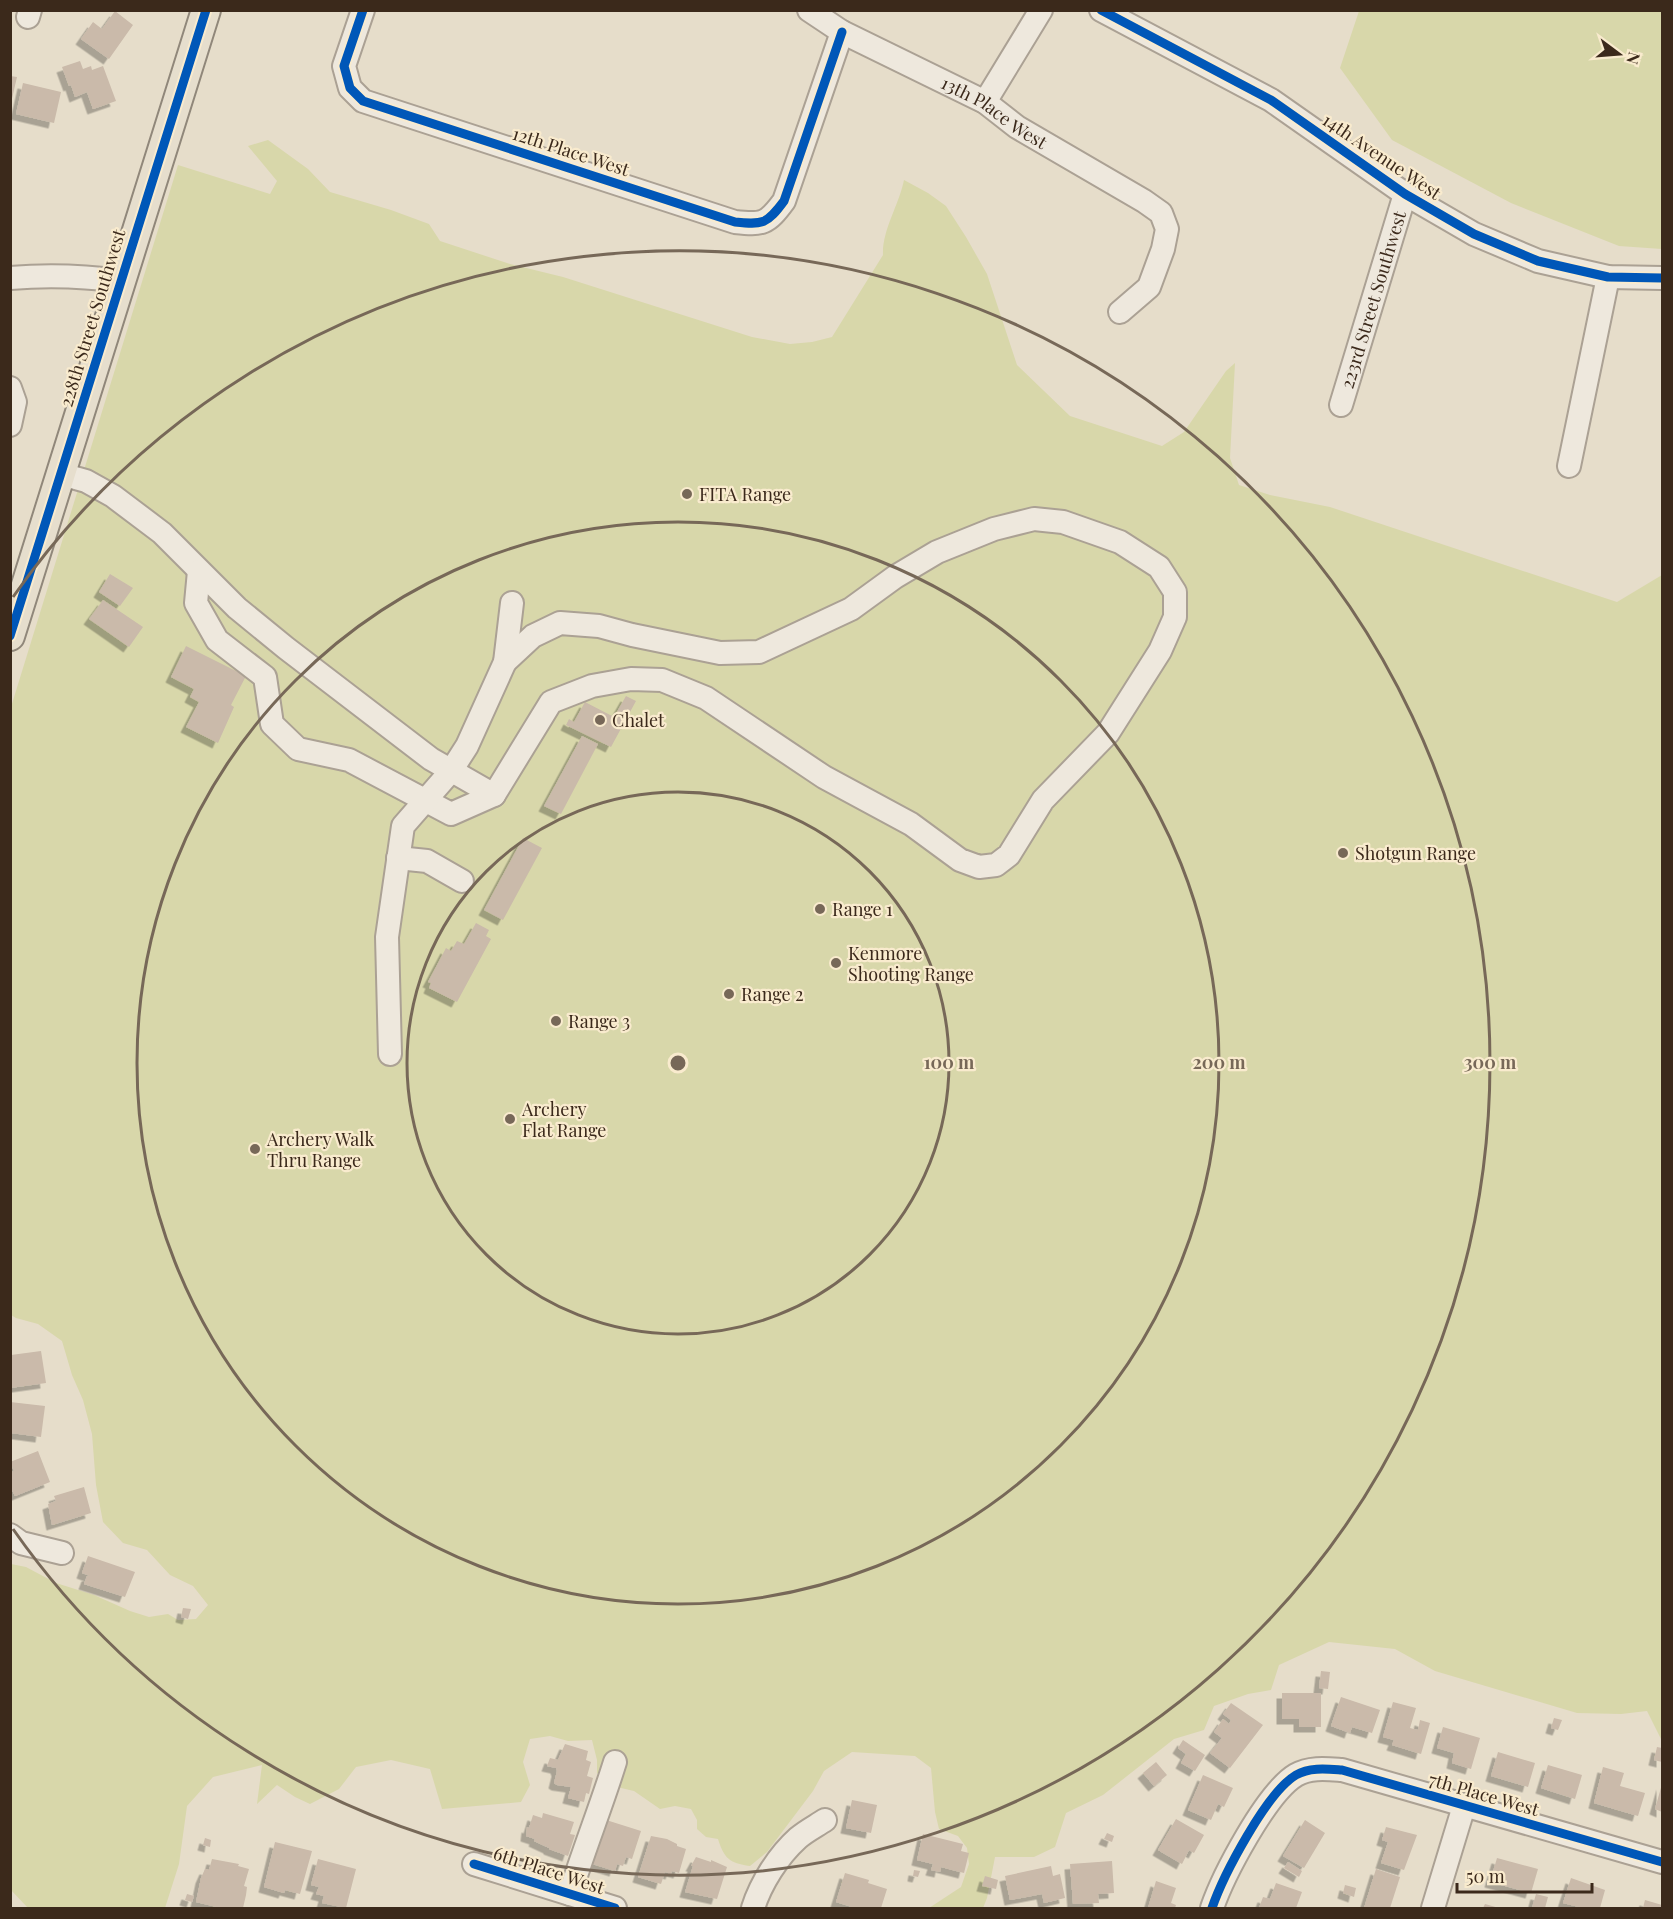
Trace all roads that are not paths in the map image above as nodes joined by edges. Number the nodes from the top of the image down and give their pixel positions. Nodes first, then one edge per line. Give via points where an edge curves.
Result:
1 (206, 10) edge
2 (363, 10) edge
3 (809, 10) edge
4 (1041, 10) edge
5 (1101, 10) edge
6 (842, 32) junction
7 (985, 102) junction
8 (1405, 194) junction
9 (1608, 277) junction
10 (10, 278) edge
11 (1662, 278) edge
12 (120, 281) junction
13 (1120, 312) dead end
14 (10, 388) edge
15 (1341, 405) dead end
16 (10, 425) edge
17 (1569, 466) dead end
18 (61, 474) junction
19 (199, 571) junction
20 (512, 603) dead end
21 (10, 636) edge
22 (505, 662) junction
23 (451, 771) junction
24 (494, 795) junction
25 (424, 800) junction
26 (398, 858) junction
27 (462, 880) dead end
28 (390, 1054) dead end
29 (10, 1535) edge
30 (62, 1553) dead end
31 (615, 1762) dead end
32 (1464, 1806) junction
33 (825, 1820) dead end
34 (1662, 1862) edge
35 (474, 1864) dead end
36 (570, 1894) junction
37 (756, 1900) edge
38 (615, 1908) edge
39 (1212, 1908) edge
40 (1433, 1908) edge

1 - 12 main road, 228th Street Southwest
2 - 6 street, 12th Place West via 344,66 350,88 363,101 735,222 753,224 770,219 784,201
3 - 6 street, 13th Place West
4 - 7 street
5 - 8 street, 14th Avenue West via 1271,99
6 - 7 street, 13th Place West
7 - 13 street, 13th Place West via 1017,127 1161,213 1167,229 1149,287
8 - 9 street, 14th Avenue West via 1474,234 1538,261
8 - 15 street, 223rd Street Southwest
9 - 11 street, 14th Avenue West
9 - 17 street
10 - 12 street via 78,276
12 - 18 main road, 228th Street Southwest
14 - 16 street via 15,402
18 - 19 street via 86,481 113,496 162,533
18 - 21 main road, 228th Street Southwest
19 - 23 street via 286,648
19 - 25 street via 196,603 217,640 265,677 272,723 298,749 349,760
20 - 22 street
22 - 23 street via 467,746
22 - 24 street via 533,636 560,623 599,626 720,653 759,652 851,609 937,552 994,529 1034,519 1063,522 1120,542 1159,567 1175,592 1175,616 1160,651 1108,733 1043,800 1009,855 996,865 979,867 960,860 911,824 824,777 706,698 662,680 631,679 592,686 551,702
23 - 24 street
23 - 25 street
24 - 25 street via 451,814
25 - 26 street via 403,826
26 - 27 street via 427,861
26 - 28 street via 387,937
29 - 30 street via 21,1543
31 - 36 street
32 - 34 street, 7th Place West
32 - 39 street, 7th Place West via 1342,1770 1319,1768 1296,1775 1275,1795 1250,1830
32 - 40 street
33 - 37 street via 797,1839
35 - 36 street, 6th Place West
36 - 38 street, 6th Place West

